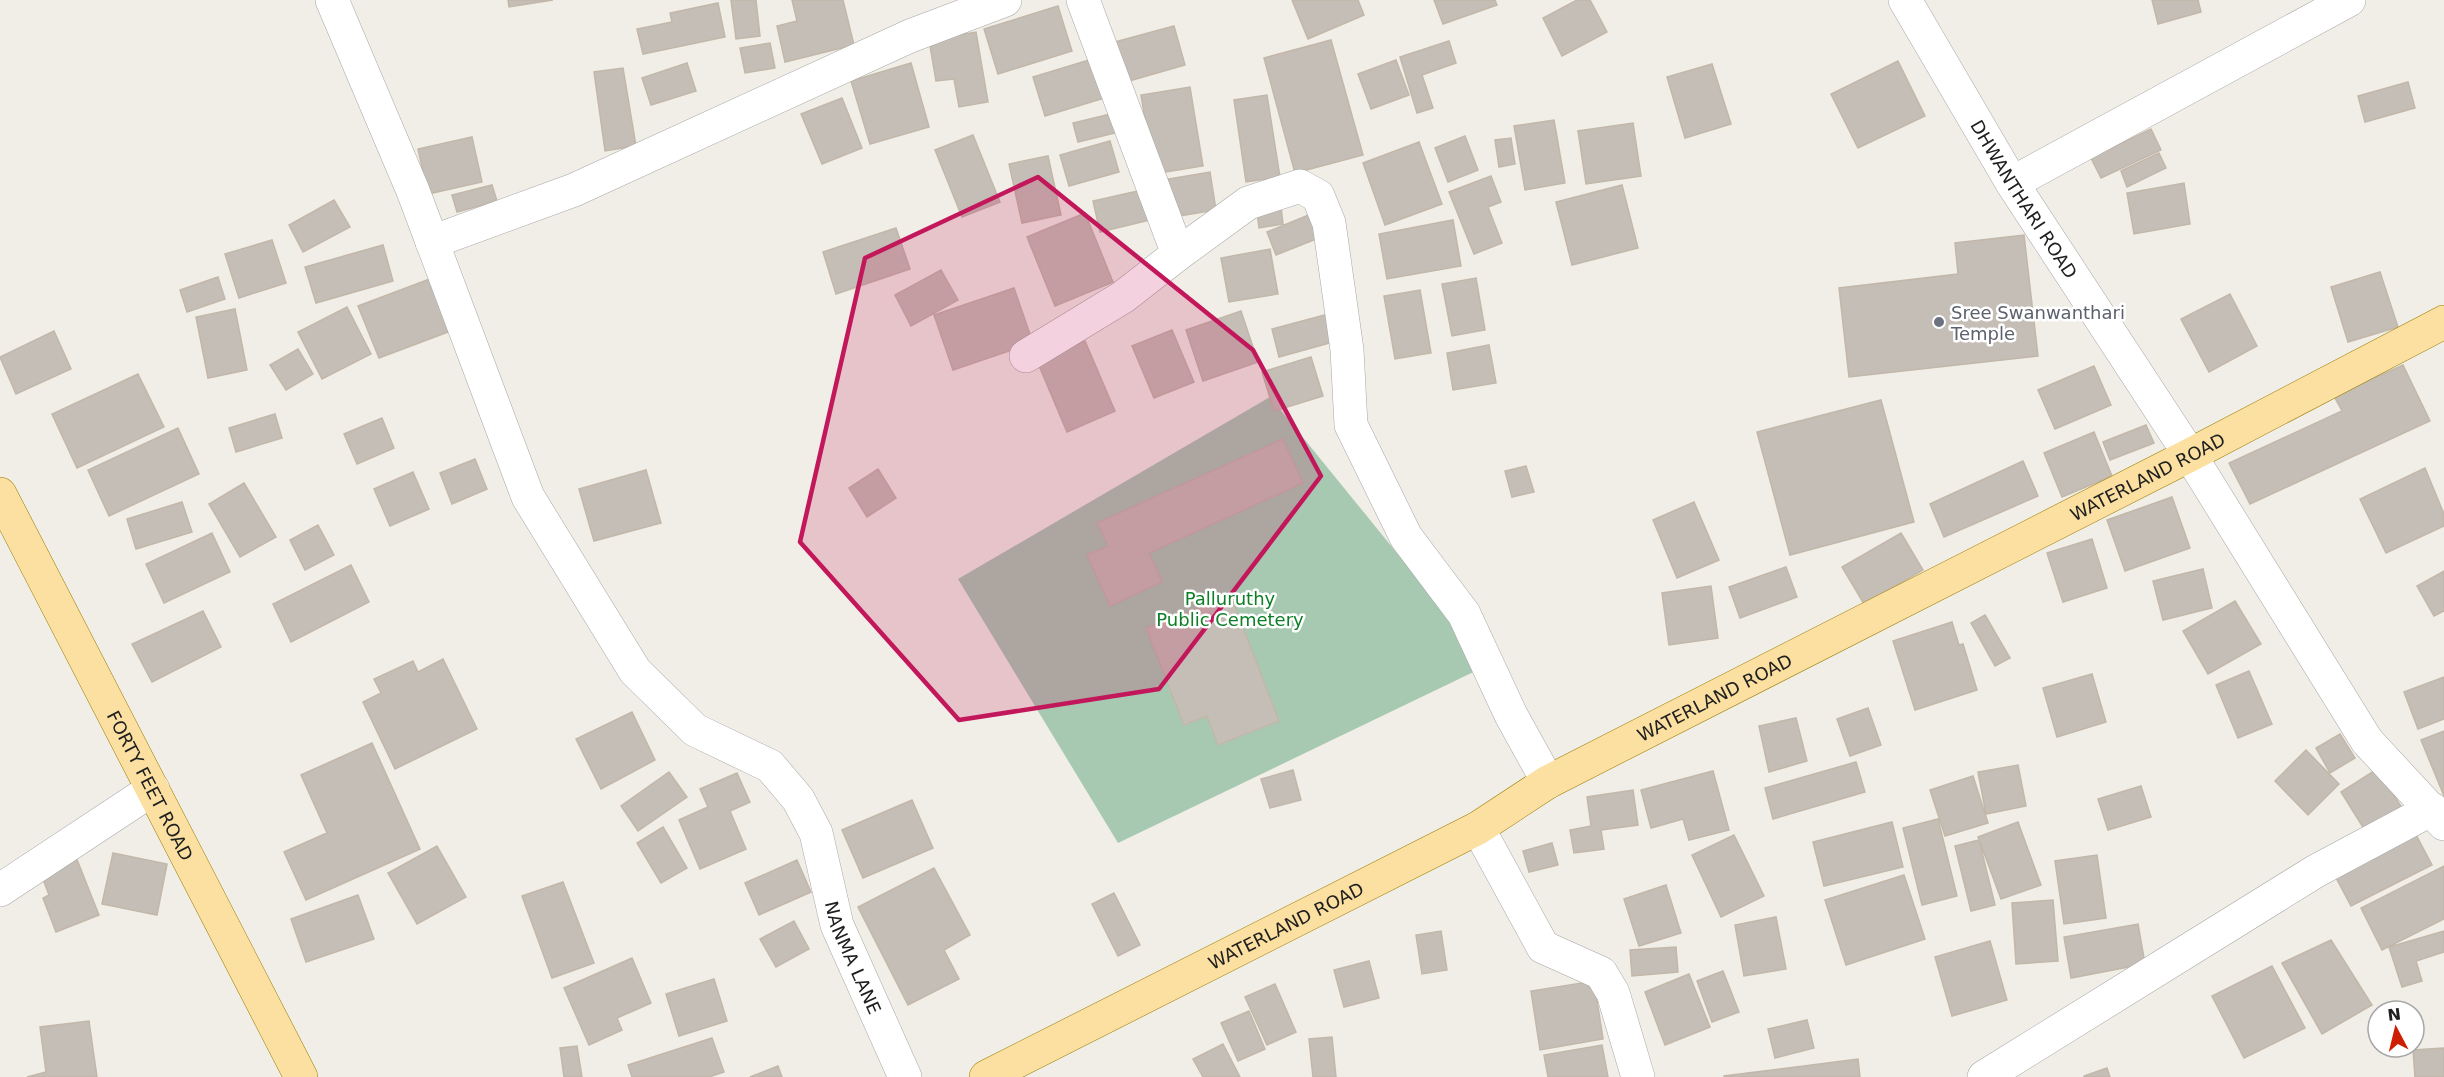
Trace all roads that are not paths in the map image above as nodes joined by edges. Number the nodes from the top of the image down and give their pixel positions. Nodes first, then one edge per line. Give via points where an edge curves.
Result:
1 (332, 0) edge
2 (1005, 0) edge
3 (1083, 0) edge
4 (1905, 0) edge
5 (2349, 0) edge
6 (2012, 183) junction
7 (432, 242) junction
8 (1178, 254) junction
9 (2444, 322) edge
10 (1026, 356) dead end
11 (2190, 455) junction
12 (0, 494) edge
13 (1548, 782) junction
14 (153, 789) junction
15 (2438, 817) edge
16 (1478, 828) junction
17 (0, 890) edge
18 (302, 1077) edge
19 (905, 1077) edge
20 (986, 1077) edge
21 (1638, 1077) edge
22 (1984, 1077) edge

1 - 7 street, NANMA LANE
2 - 7 street via 910,36 574,190
3 - 8 street
4 - 6 street, DHWANTHARI ROAD
5 - 6 street
6 - 11 street, DHWANTHARI ROAD
7 - 19 street, NANMA LANE via 528,497 635,671 695,730 770,766 798,799 816,833 837,925
8 - 10 street via 1123,297
8 - 13 street via 1248,203 1300,186 1318,195 1329,223 1347,350 1352,425 1406,537 1464,614 1511,715
9 - 11 main road, WATERLAND ROAD
11 - 13 main road, WATERLAND ROAD
11 - 15 street, DHWANTHARI ROAD via 2367,741
12 - 14 main road, FORTY FEET ROAD
13 - 16 main road, WATERLAND ROAD
14 - 17 street
14 - 18 main road, FORTY FEET ROAD
15 - 22 street via 2316,871
16 - 20 main road, WATERLAND ROAD
16 - 21 street via 1543,947 1601,974 1613,993

